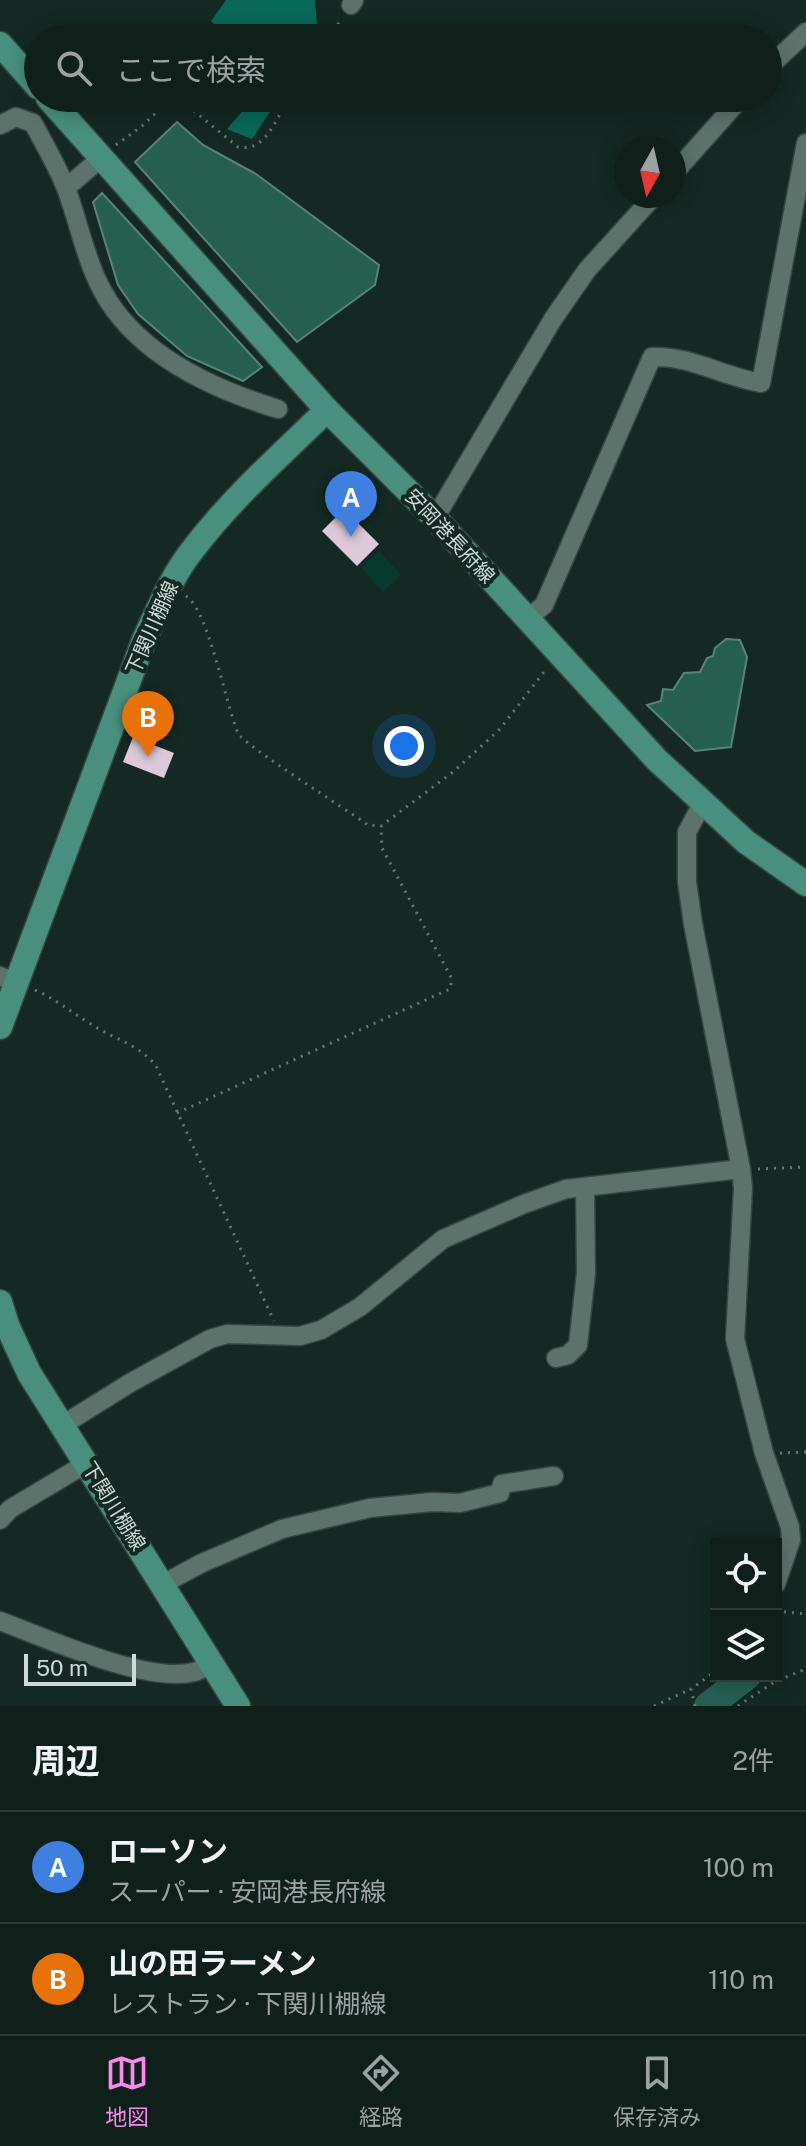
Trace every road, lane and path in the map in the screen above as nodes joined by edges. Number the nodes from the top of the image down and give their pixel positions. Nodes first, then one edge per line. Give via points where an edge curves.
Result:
1 (353, 2) edge
2 (338, 24) edge
3 (806, 32) edge
4 (0, 44) edge
5 (782, 55) edge
6 (24, 71) edge
7 (60, 112) edge
8 (157, 112) edge
9 (195, 112) edge
10 (281, 112) edge
11 (728, 112) edge
12 (0, 125) edge
13 (806, 143) edge
14 (101, 158) junction
15 (686, 160) edge
16 (63, 182) junction
17 (643, 208) edge
18 (278, 409) dead end
19 (327, 410) junction
20 (435, 518) junction
21 (170, 585) junction
22 (527, 619) junction
23 (558, 654) junction
24 (702, 804) junction
25 (381, 826) junction
26 (806, 884) edge
27 (8, 979) edge
28 (0, 1027) edge
29 (177, 1113) junction
30 (806, 1167) edge
31 (741, 1169) junction
32 (585, 1187) junction
33 (0, 1302) edge
34 (277, 1336) junction
35 (556, 1358) dead end
36 (61, 1426) junction
37 (806, 1452) edge
38 (764, 1453) junction
39 (87, 1463) junction
40 (554, 1476) dead end
41 (0, 1520) edge
42 (782, 1566) edge
43 (163, 1584) junction
44 (782, 1612) edge
45 (806, 1614) edge
46 (0, 1621) edge
47 (211, 1663) junction
48 (806, 1669) edge
49 (710, 1675) edge
50 (691, 1689) junction
51 (238, 1706) edge
52 (654, 1706) edge
53 (695, 1706) edge
54 (738, 1706) edge

1 - 2 path
3 - 5 street
4 - 6 main road
7 - 14 main road, 安岡港長府線
8 - 14 path
9 - 10 path via 238,147 248,149 267,135
11 - 15 street
12 - 16 street via 16,117 33,123
13 - 22 street via 761,383 669,356 652,357 544,605
14 - 16 street via 73,182
14 - 19 main road, 安岡港長府線
16 - 18 street via 98,283 151,349 246,400
17 - 20 street via 587,270 553,319
19 - 20 main road, 安岡港長府線
19 - 21 main road, 下関川棚線 via 241,494 193,549
20 - 22 main road, 安岡港長府線
21 - 25 path via 193,600 239,737 368,825
21 - 27 main road, 下関川棚線
22 - 23 main road, 安岡港長府線
23 - 24 main road, 安岡港長府線
23 - 25 path via 500,729
24 - 26 main road, 安岡港長府線
24 - 31 street via 687,832 687,882
25 - 29 path via 382,848 452,979 450,989
27 - 28 main road, 下関川棚線
27 - 29 path via 48,995 147,1055
29 - 34 path via 277,1326
30 - 31 path
31 - 32 street
31 - 38 street via 735,1339
32 - 34 street via 566,1189 462,1229 338,1321 300,1336
32 - 35 street via 586,1273 578,1345
33 - 36 main road, 下関川棚線 via 29,1373
34 - 36 street via 227,1334 210,1339
36 - 39 main road, 下関川棚線
37 - 38 path
38 - 42 street via 791,1540
39 - 41 street
39 - 43 main road, 下関川棚線
40 - 43 street via 502,1484 500,1493 460,1503 370,1508 282,1529
43 - 47 main road, 下関川棚線
44 - 45 path
46 - 47 street via 130,1668 195,1672
47 - 51 main road, 下関川棚線
48 - 54 path
49 - 50 path
50 - 52 path
50 - 53 path

